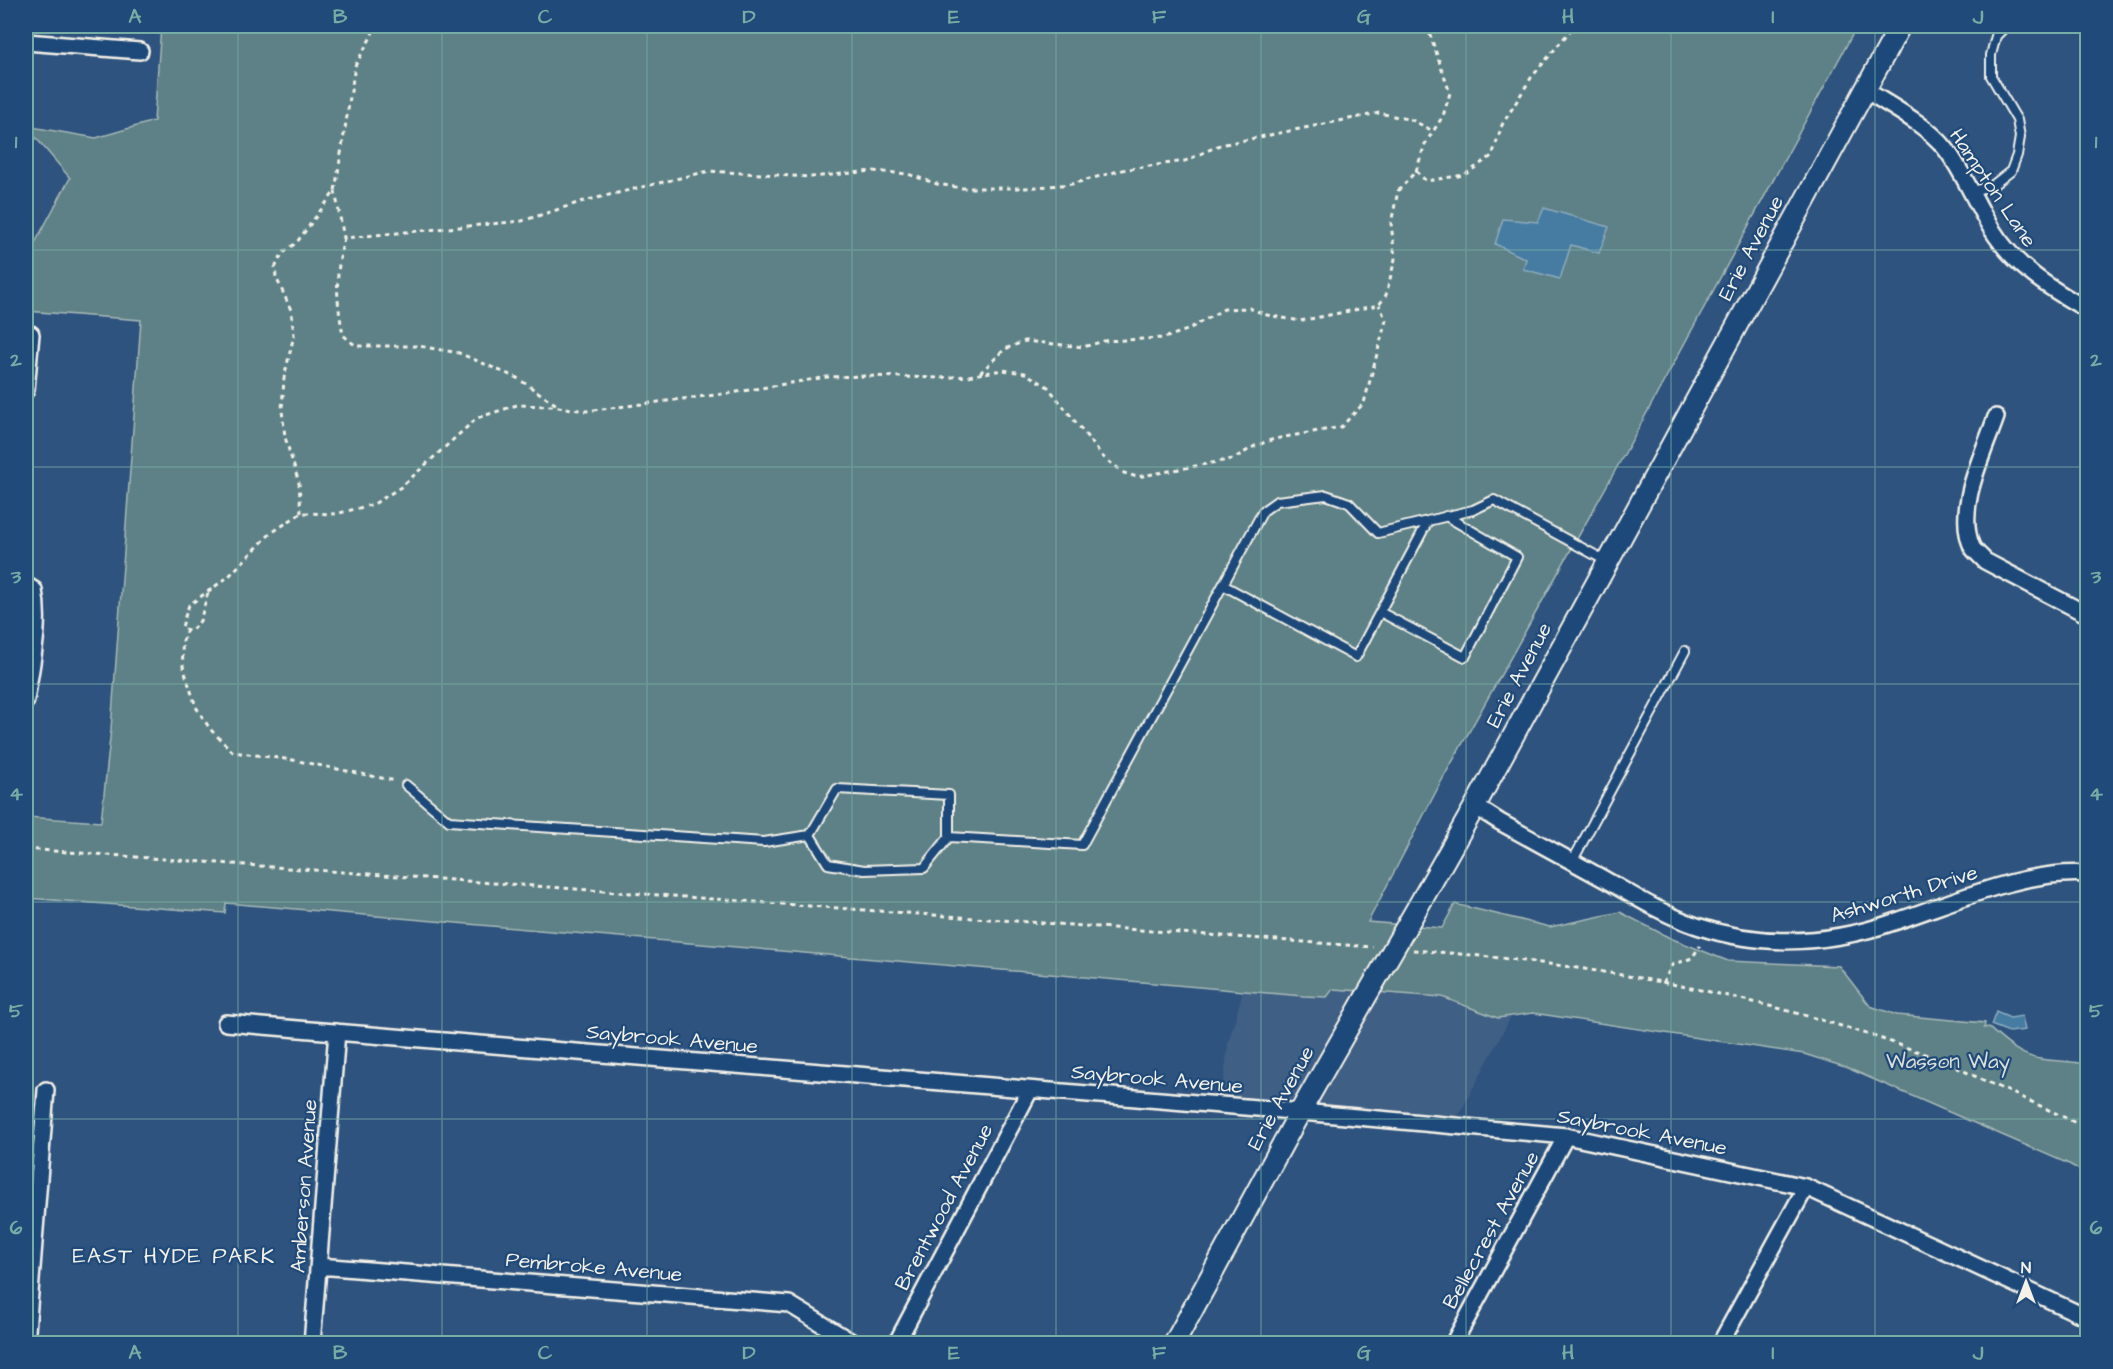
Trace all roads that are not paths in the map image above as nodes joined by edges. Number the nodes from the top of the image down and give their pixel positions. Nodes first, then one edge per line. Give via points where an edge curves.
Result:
1 (1900, 26) edge
2 (2006, 26) edge
3 (26, 42) edge
4 (140, 51) dead end
5 (1864, 89) junction
6 (1970, 192) junction
7 (2088, 310) edge
8 (31, 334) dead end
9 (26, 390) edge
10 (1996, 417) dead end
11 (1446, 516) junction
12 (1428, 521) junction
13 (1608, 562) junction
14 (26, 585) edge
15 (1223, 585) junction
16 (1380, 612) junction
17 (2088, 615) edge
18 (1685, 651) dead end
19 (28, 668) edge
20 (26, 701) edge
21 (406, 785) road end
22 (1475, 806) junction
23 (810, 836) junction
24 (949, 837) junction
25 (1572, 862) junction
26 (2088, 874) edge
27 (226, 1023) dead end
28 (337, 1032) junction
29 (46, 1090) dead end
30 (1030, 1090) junction
31 (1300, 1112) junction
32 (1566, 1136) junction
33 (1806, 1187) junction
34 (319, 1266) junction
35 (2088, 1318) edge
36 (26, 1344) edge
37 (312, 1344) edge
38 (855, 1344) edge
39 (896, 1344) edge
40 (1174, 1344) edge
41 (1453, 1344) edge
42 (1720, 1344) edge

1 - 5 street, Erie Avenue
2 - 6 lane via 1996,36 1990,76 2018,120 2018,155 2011,171 1993,185
3 - 4 street
5 - 6 street, Hampton Lane via 1932,134 1946,149
5 - 13 street, Erie Avenue
6 - 7 street, Hampton Lane via 2001,242 2022,267 2048,288
8 - 9 street
10 - 17 street via 1966,503 1973,548 1985,561
11 - 12 lane
11 - 13 lane via 1494,500
11 - 16 lane via 1517,557 1465,657
12 - 15 lane via 1378,533 1349,503 1326,495 1277,501 1263,511
12 - 16 lane
13 - 22 street, Erie Avenue
14 - 19 street via 34,590 38,608
15 - 16 lane via 1356,657
15 - 24 lane via 1082,845
18 - 25 lane
19 - 20 street
21 - 23 lane via 449,820 764,842
22 - 25 street, Ashworth Drive
22 - 31 street, Erie Avenue, bridge
23 - 24 lane via 828,864 864,870 924,868
23 - 24 lane via 837,789 949,795
25 - 26 street, Ashworth Drive via 1697,926 1729,935 1794,942 1860,933 2020,880 2050,874
27 - 28 street, Saybrook Avenue
28 - 30 street, Saybrook Avenue
28 - 34 street, Amberson Avenue
29 - 36 street
30 - 31 street, Saybrook Avenue
30 - 39 street, Brentwood Avenue
31 - 32 street, Saybrook Avenue
31 - 40 street, Erie Avenue
32 - 33 street, Saybrook Avenue
32 - 41 street, Bellecrest Avenue
33 - 35 street, Saybrook Avenue
33 - 42 street
34 - 37 street, Amberson Avenue
34 - 38 street, Pembroke Avenue via 789,1304

